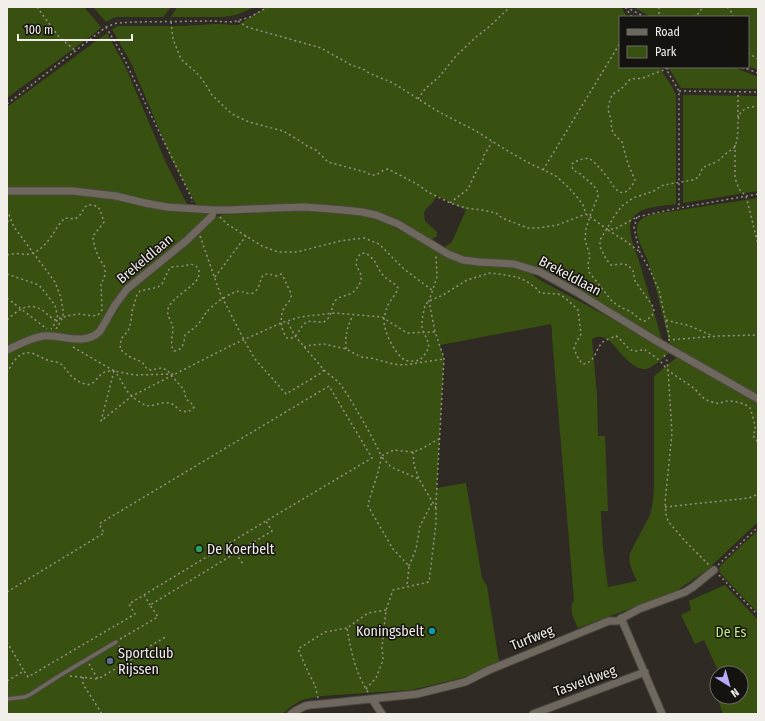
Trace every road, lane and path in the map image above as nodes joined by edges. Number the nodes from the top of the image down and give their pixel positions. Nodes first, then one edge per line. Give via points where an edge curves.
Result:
1 (37, 7) edge
2 (268, 7) edge
3 (510, 7) edge
4 (626, 7) edge
5 (703, 7) edge
6 (727, 7) edge
7 (638, 13) junction
8 (631, 16) edge
9 (636, 16) edge
10 (643, 16) edge
11 (695, 16) edge
12 (732, 16) edge
13 (238, 21) junction
14 (171, 22) junction
15 (106, 27) junction
16 (619, 45) edge
17 (76, 51) junction
18 (749, 54) edge
19 (758, 59) edge
20 (666, 68) edge
21 (745, 68) edge
22 (758, 73) edge
23 (679, 92) junction
24 (738, 92) junction
25 (758, 92) edge
26 (418, 99) junction
27 (7, 104) edge
28 (758, 106) edge
29 (738, 117) junction
30 (492, 142) junction
31 (735, 145) junction
32 (543, 170) junction
33 (679, 182) junction
34 (7, 191) edge
35 (758, 194) edge
36 (746, 196) junction
37 (450, 203) junction
38 (192, 208) junction
39 (679, 208) junction
40 (7, 210) edge
41 (213, 210) junction
42 (586, 214) junction
43 (590, 216) junction
44 (637, 217) junction
45 (11, 220) junction
46 (7, 222) edge
47 (198, 229) junction
48 (607, 229) junction
49 (246, 236) junction
50 (758, 244) edge
51 (436, 248) junction
52 (33, 253) junction
53 (640, 253) junction
54 (7, 255) edge
55 (7, 274) edge
56 (215, 277) junction
57 (433, 290) junction
58 (223, 299) junction
59 (429, 301) junction
60 (330, 313) junction
61 (354, 314) junction
62 (63, 317) junction
63 (384, 318) junction
64 (58, 319) junction
65 (7, 320) edge
66 (666, 320) junction
67 (287, 321) junction
68 (281, 323) junction
69 (55, 330) dead end
70 (49, 331) dead end
71 (435, 332) junction
72 (424, 333) junction
73 (758, 335) edge
74 (295, 336) junction
75 (714, 336) junction
76 (244, 340) junction
77 (670, 340) junction
78 (658, 342) junction
79 (304, 347) junction
80 (346, 349) junction
81 (7, 350) edge
82 (664, 354) dead end
83 (444, 359) junction
84 (324, 370) junction
85 (668, 370) junction
86 (114, 371) junction
87 (7, 372) edge
88 (170, 374) junction
89 (176, 374) junction
90 (172, 376) junction
91 (132, 396) junction
92 (758, 399) edge
93 (439, 439) junction
94 (758, 442) edge
95 (413, 452) junction
96 (382, 456) junction
97 (419, 479) junction
98 (758, 494) edge
99 (432, 503) junction
100 (665, 507) junction
101 (436, 508) junction
102 (266, 521) junction
103 (758, 527) edge
104 (236, 553) junction
105 (244, 566) dead end
106 (409, 566) junction
107 (714, 570) junction
108 (406, 587) junction
109 (7, 592) edge
110 (144, 595) junction
111 (150, 604) junction
112 (386, 610) junction
113 (758, 615) edge
114 (621, 618) junction
115 (347, 628) junction
116 (168, 636) dead end
117 (7, 642) edge
118 (116, 642) junction
119 (124, 655) dead end
120 (86, 659) junction
121 (24, 671) junction
122 (645, 672) junction
123 (59, 676) junction
124 (83, 677) junction
125 (98, 678) junction
126 (7, 681) edge
127 (7, 699) edge
128 (372, 699) junction
129 (320, 704) junction
130 (102, 714) edge
131 (291, 714) edge
132 (382, 714) edge
133 (533, 714) edge
134 (662, 714) edge

1 - 17 path via 59,37
2 - 13 path
3 - 26 path via 456,56
4 - 7 path
4 - 8 path
5 - 11 path
6 - 12 path
7 - 9 path
7 - 10 path
13 - 14 path
13 - 26 path via 247,27 321,48 351,65 393,83
14 - 15 path via 117,23
14 - 37 path via 172,39 181,59 232,114 249,122 283,131 316,150 328,162 371,175 391,170
15 - 17 path
15 - 38 path via 122,54 192,199
16 - 32 path
17 - 27 path
18 - 19 path
20 - 23 path
20 - 43 path via 642,78 631,79 610,98 608,111 613,123 611,128 622,142 636,180 628,191 619,192 589,158 572,164 574,170 597,190 598,196
21 - 22 path
23 - 24 path
23 - 33 path
24 - 25 path
24 - 29 path
26 - 30 path
28 - 29 path via 745,108
29 - 31 path
30 - 32 path
30 - 37 path via 468,188
31 - 33 path via 722,158 705,166 697,179
31 - 36 path via 735,178 739,189
32 - 42 path via 556,176 568,187
33 - 39 path
33 - 48 path via 661,186 633,198 622,206
34 - 38 street, Brekeldlaan via 73,191
35 - 36 path
36 - 39 path
36 - 50 path
37 - 42 path via 496,213 528,228 557,225
38 - 41 street, Brekeldlaan
39 - 44 path
40 - 45 path
41 - 47 street, Brekeldlaan via 212,216
41 - 49 path via 226,224
41 - 51 street, Brekeldlaan via 305,207 362,212 398,224
42 - 43 path
43 - 48 path
43 - 48 path via 585,240 590,256 589,272 611,300 645,321 652,316 654,308 635,281 633,271 628,265 611,265 600,247 600,240
44 - 48 path via 615,228
44 - 53 path via 634,228
45 - 46 path
45 - 52 path
47 - 56 path
47 - 81 street, Brekeldlaan via 127,289 97,334 84,339 43,336
48 - 53 path
49 - 56 path
49 - 57 path via 278,252 297,252 364,238 379,244 404,268
51 - 57 path via 437,277
51 - 78 street, Brekeldlaan via 463,260 514,264 540,272
52 - 54 path
52 - 62 path via 55,282 61,298
52 - 62 path via 47,243 65,218 75,219 88,205 98,207 104,222 94,234 93,240 105,271 101,285 102,310 94,316 80,314
53 - 66 path via 659,290
55 - 64 path via 39,284 55,304
56 - 58 path
57 - 59 path
58 - 68 path via 238,290 250,294 254,292 264,274 281,274 291,296 283,310
58 - 76 path
58 - 88 path via 212,306 200,322 185,335 182,348 174,351 173,328 168,309 173,300 199,277 200,272 191,264 171,267 162,284 140,291 137,295 128,331 120,339 120,349 142,362 147,369 161,368
59 - 71 path
59 - 72 path via 425,305 422,320
59 - 85 path via 467,280 490,274 517,277 542,294 552,293 564,297 578,310 581,334 574,349 583,364 588,364 592,360 604,341 616,336 629,350 644,349
60 - 61 path
60 - 63 path via 337,299 349,295 358,288 361,275 356,263 359,255 366,253 374,260 380,274 398,288
60 - 67 path
60 - 74 path via 324,322 307,322
61 - 63 path
61 - 80 path via 346,336
62 - 64 path
62 - 69 path
63 - 72 path via 407,333
63 - 72 path via 385,332 398,354 405,360 420,360 426,354 429,347
64 - 65 path via 55,320 41,309 29,306
64 - 70 path
66 - 75 path
66 - 77 path
67 - 68 path
67 - 74 path
68 - 74 path via 287,338
68 - 76 path
71 - 72 path
71 - 83 path
73 - 75 path
74 - 79 path
75 - 77 path
76 - 84 path via 255,359 286,394
76 - 89 path
77 - 78 path
78 - 92 street, Brekeldlaan
79 - 80 path via 324,344
79 - 84 path
80 - 83 path via 361,357 393,364 404,365
82 - 85 path
83 - 93 path
84 - 96 path via 341,385
85 - 94 path via 699,395 714,403 732,401 750,408 755,426 753,435
85 - 100 path via 672,433
86 - 87 path via 104,372 89,385 73,377 61,364 30,352 23,353 17,358
86 - 88 path via 135,375
86 - 91 path
86 - 91 path via 101,421
88 - 89 path
88 - 90 path
89 - 90 path
90 - 91 path
90 - 91 path via 184,390 184,395 194,407 192,410 179,411 173,404 166,402 149,406
93 - 95 path
93 - 101 path
95 - 96 path via 394,450
95 - 97 path
96 - 97 path via 391,466
96 - 106 path via 368,506 392,549
97 - 99 path
98 - 100 path via 749,498
99 - 101 path
99 - 106 path via 420,526 416,549
100 - 107 path via 668,521
101 - 108 path via 430,582
102 - 104 path via 272,531
102 - 109 path via 372,458 329,386 99,524 104,533
102 - 110 path
103 - 107 path
104 - 105 path
104 - 111 path
106 - 108 path
107 - 113 path
107 - 114 street, Turfweg via 693,588
108 - 112 path via 393,590
110 - 111 path
110 - 121 path via 129,604 135,614 28,678
111 - 118 path via 158,617
112 - 115 path via 368,613
112 - 115 path via 382,663 376,678 366,689 351,653
114 - 122 street
114 - 128 street, Turfweg via 465,682 416,694
115 - 129 path via 325,632 298,649 315,685
116 - 125 path
117 - 121 path
118 - 119 path
118 - 120 lane
120 - 123 lane
120 - 125 path
121 - 126 path
122 - 133 street, Tasveldweg
122 - 134 street
123 - 124 path
123 - 127 lane via 25,697
124 - 125 path
124 - 130 path via 83,684
128 - 129 street, Turfweg
128 - 132 street
129 - 131 street, Turfweg via 305,706

